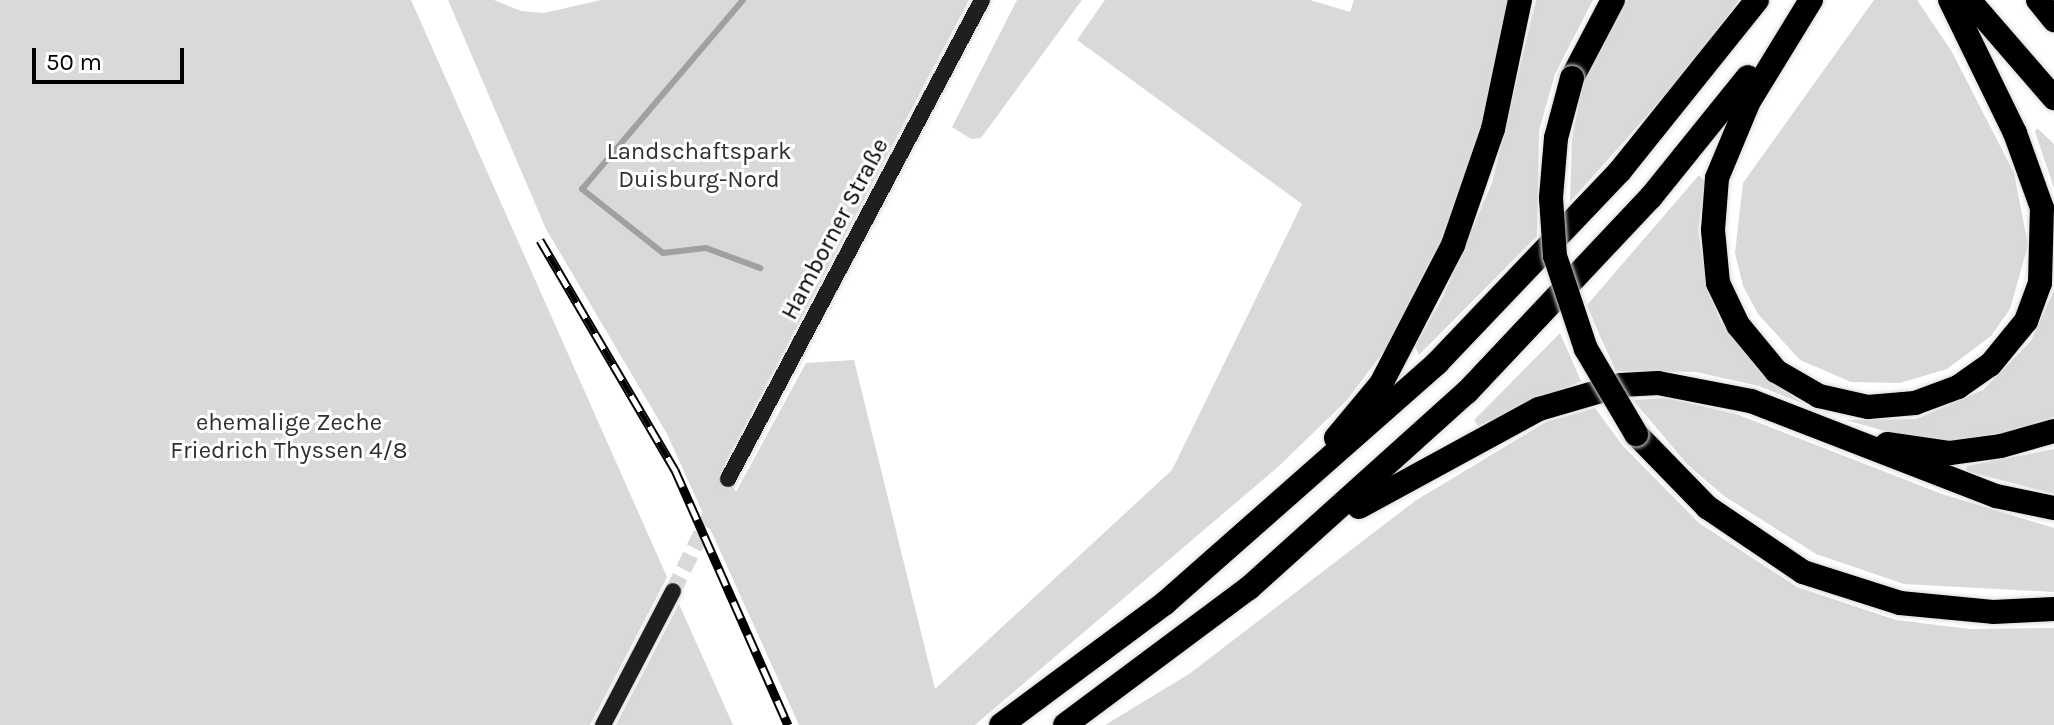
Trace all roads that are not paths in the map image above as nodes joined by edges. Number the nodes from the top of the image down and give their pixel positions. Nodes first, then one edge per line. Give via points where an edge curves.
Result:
1 (982, 0) edge
2 (1520, 0) edge
3 (1613, 0) edge
4 (1757, 0) edge
5 (1804, 0) edge
6 (1811, 0) edge
7 (1950, 0) edge
8 (1969, 0) edge
9 (2038, 0) edge
10 (2054, 20) edge
11 (2054, 98) edge
12 (2054, 431) edge
13 (1849, 439) junction
14 (728, 479) tunnel mouth
15 (1279, 507) junction
16 (2054, 508) edge
17 (1302, 541) junction
18 (673, 591) tunnel mouth
19 (2054, 609) edge
20 (603, 725) edge
21 (1001, 725) edge
22 (1065, 725) edge

1 - 14 street, Hamborner Straße
2 - 15 highway via 1477,186 1432,293 1381,384
3 - 19 highway, bridge via 1572,78 1556,138 1551,198 1555,256 1586,349 1636,434 1707,507 1803,572 1900,603 1993,612
4 - 15 highway via 1661,123 1514,285
5 - 17 highway via 1732,100 1562,297 1467,392
6 - 7 highway via 1749,101 1717,178 1713,230 1718,283 1738,325 1776,371 1819,396 1868,407 1915,403 1958,387 1990,365 2026,321 2040,283 2042,208 2015,133
8 - 11 highway
9 - 10 highway
12 - 13 highway via 1950,453
13 - 16 highway via 1996,496
13 - 17 highway via 1705,389 1621,385 1539,409
15 - 21 highway via 1165,603
17 - 22 highway via 1165,654
18 - 20 street

